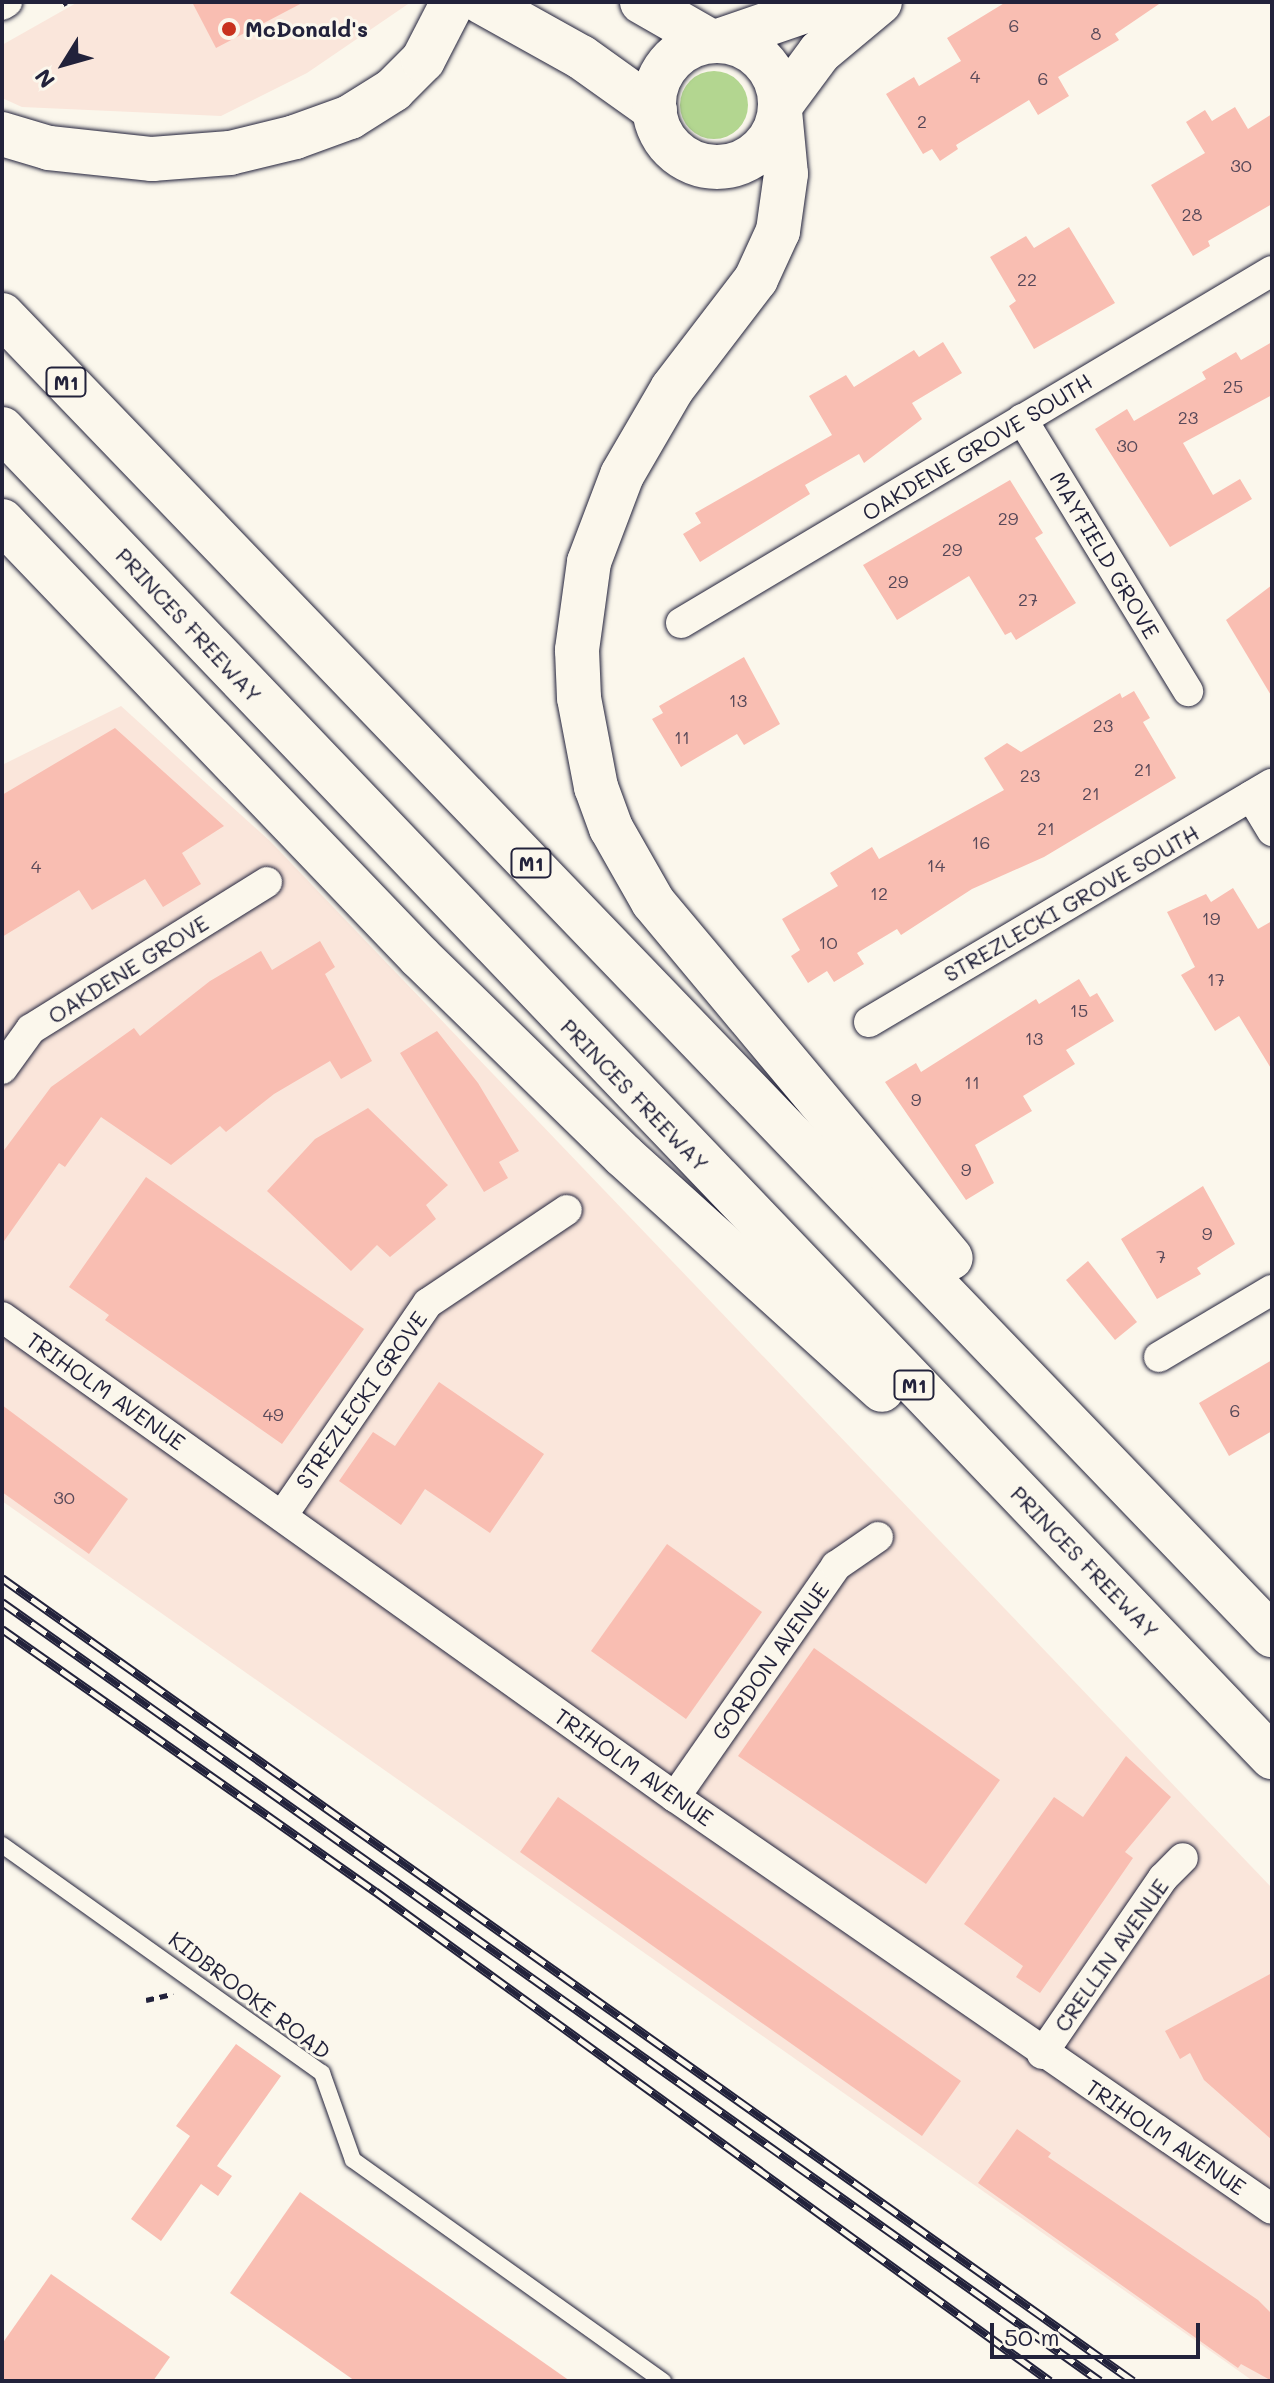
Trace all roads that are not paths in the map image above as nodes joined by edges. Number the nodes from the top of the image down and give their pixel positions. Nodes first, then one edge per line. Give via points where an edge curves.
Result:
1 (453, 2) edge
2 (482, 2) edge
3 (642, 2) edge
4 (831, 2) edge
5 (880, 2) edge
6 (714, 41) junction
7 (780, 109) junction
8 (655, 110) junction
9 (2, 134) edge
10 (1272, 271) edge
11 (2, 315) edge
12 (1022, 419) junction
13 (2, 429) edge
14 (2, 521) edge
15 (681, 623) dead end
16 (1188, 691) dead end
17 (1262, 790) edge
18 (1272, 831) edge
19 (267, 882) dead end
20 (869, 1022) dead end
21 (4, 1063) edge
22 (567, 1210) dead end
23 (1272, 1290) edge
24 (2, 1317) edge
25 (1159, 1357) dead end
26 (282, 1516) junction
27 (1169, 1526) junction
28 (878, 1537) dead end
29 (1272, 1635) edge
30 (1205, 1686) junction
31 (1272, 1757) edge
32 (675, 1797) junction
33 (2, 1845) edge
34 (1183, 1858) dead end
35 (1042, 2054) junction
36 (1272, 2209) edge
37 (663, 2381) edge

1 - 9 main road via 429,51 393,90 350,117 295,137 230,153 152,159 49,148
2 - 8 main road via 581,57
3 - 6 main road
4 - 6 main road
5 - 7 main road via 820,52
6 - 7 main road via 742,46 763,60 776,82
6 - 8 main road via 687,48 668,64 657,86
7 - 8 main road via 769,140 755,155 715,167 690,160 671,146
7 - 27 main road via 786,174 773,245 744,297 647,427 622,475 589,562 578,686 596,787 629,864 675,931
10 - 12 street, OAKDENE GROVE SOUTH
11 - 27 main road, M1
12 - 15 street, OAKDENE GROVE SOUTH
12 - 16 street, MAYFIELD GROVE
13 - 30 main road, PRINCES FREEWAY / M1
14 - 30 main road via 442,979 624,1156
17 - 18 street
17 - 20 street, STREZLECKI GROVE SOUTH
19 - 21 street, OAKDENE GROVE via 31,1029
22 - 26 street, STREZLECKI GROVE via 428,1303
23 - 25 street
24 - 26 street, TRIHOLM AVENUE
26 - 32 street, TRIHOLM AVENUE
27 - 29 main road, M1
28 - 32 street, GORDON AVENUE via 836,1566
30 - 31 main road, PRINCES FREEWAY / M1
32 - 35 street, TRIHOLM AVENUE
33 - 37 lane, KIDBROOKE ROAD via 322,2073 353,2160
34 - 35 street, CRELLIN AVENUE via 1163,1878
35 - 36 street, TRIHOLM AVENUE

